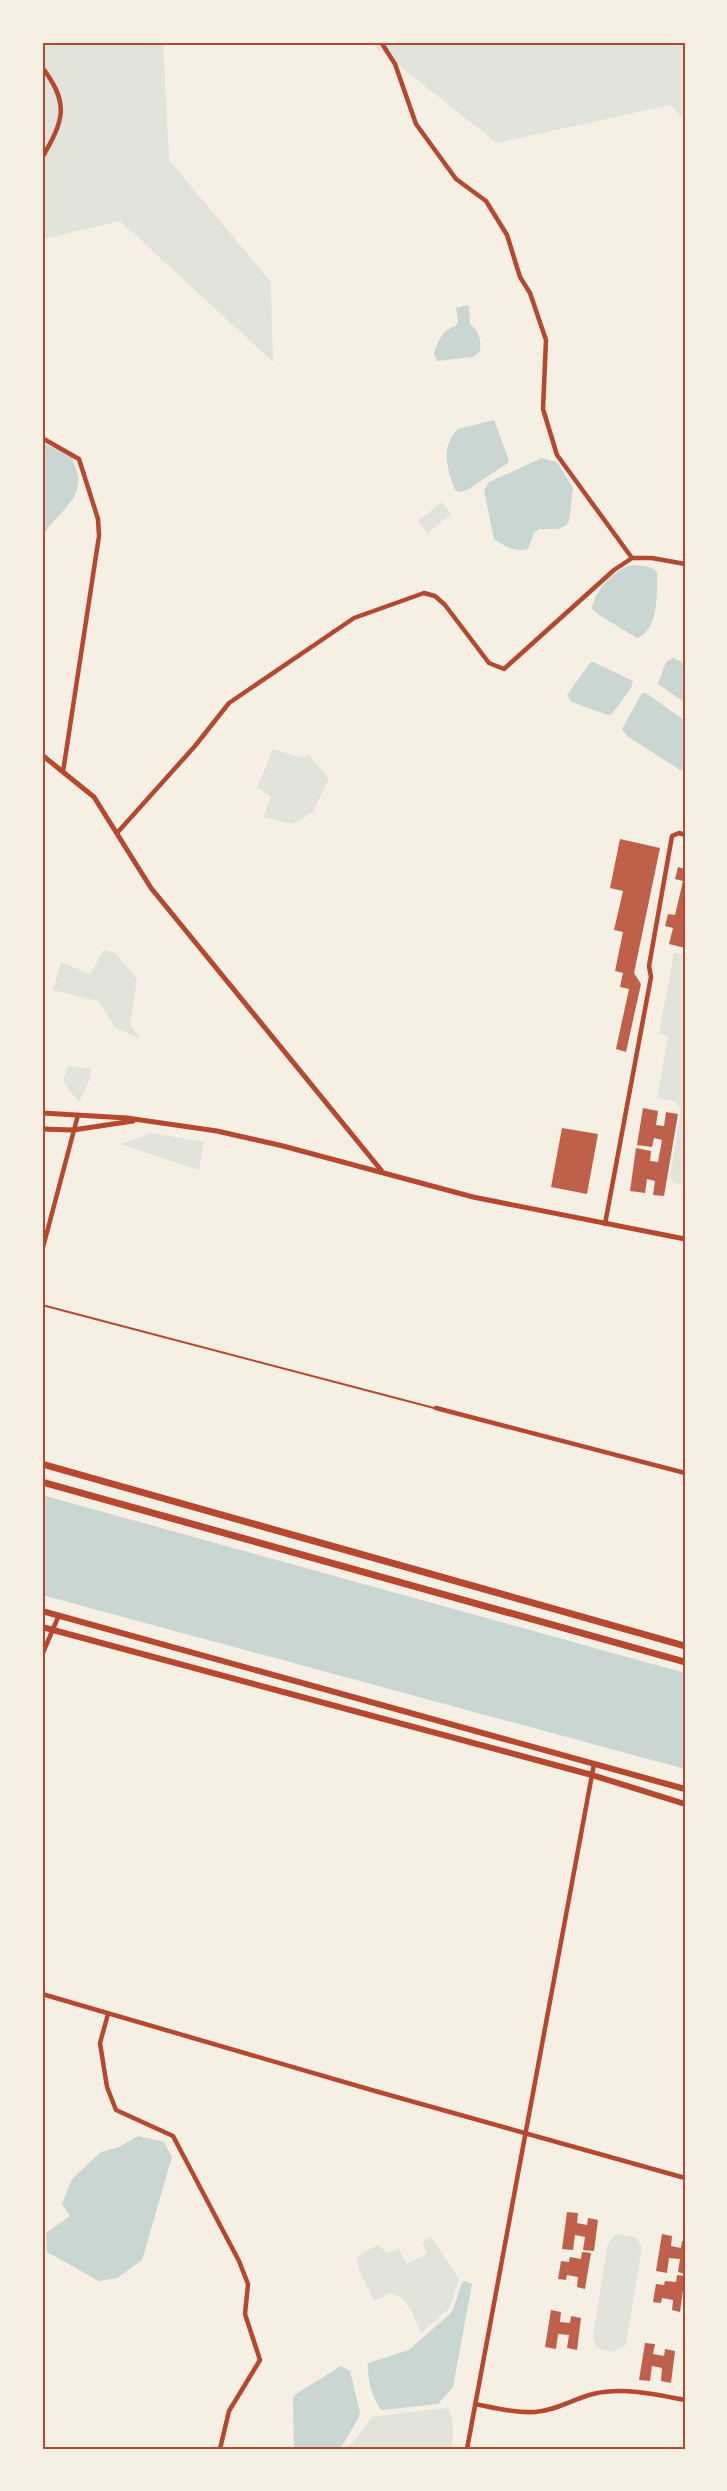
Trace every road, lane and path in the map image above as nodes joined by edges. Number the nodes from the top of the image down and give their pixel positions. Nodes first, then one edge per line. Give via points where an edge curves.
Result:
1 (381, 42) edge
2 (42, 67) edge
3 (42, 158) edge
4 (42, 438) edge
5 (632, 558) junction
6 (685, 564) edge
7 (42, 755) edge
8 (63, 772) junction
9 (117, 833) junction
10 (685, 835) edge
11 (42, 1113) edge
12 (78, 1115) junction
13 (142, 1120) junction
14 (42, 1129) edge
15 (73, 1130) junction
16 (382, 1171) junction
17 (605, 1224) junction
18 (685, 1239) edge
19 (42, 1251) edge
20 (42, 1305) edge
21 (436, 1408) joint
22 (42, 1464) edge
23 (685, 1473) edge
24 (42, 1482) edge
25 (42, 1611) edge
26 (59, 1616) junction
27 (42, 1627) edge
28 (52, 1630) junction
29 (685, 1646) edge
30 (42, 1655) edge
31 (685, 1662) edge
32 (594, 1764) junction
33 (592, 1775) junction
34 (685, 1789) edge
35 (685, 1804) edge
36 (42, 1994) edge
37 (108, 2014) junction
38 (525, 2134) junction
39 (685, 2178) edge
40 (685, 2400) edge
41 (475, 2404) junction
42 (220, 2449) edge
43 (467, 2449) edge

1 - 5 street via 395,64 416,124 456,179 486,201 507,235 546,340 543,409 557,454
2 - 3 street via 61,100 62,118
4 - 8 street via 79,459 98,519 99,536
5 - 6 street
5 - 9 street via 504,669 489,663 435,596 424,593 354,618 229,703
7 - 8 street
8 - 9 street via 94,797
9 - 16 street via 152,888
10 - 17 street via 672,836 649,966 651,977
11 - 12 street
12 - 13 street
12 - 15 street
13 - 15 street
13 - 16 street via 217,1131
14 - 15 street
15 - 19 street
16 - 17 street via 474,1197
17 - 18 street
20 - 21 lane
21 - 23 street
22 - 29 main road
24 - 31 main road
25 - 26 main road
26 - 28 street
26 - 32 main road
27 - 28 main road
28 - 30 street
28 - 33 main road
32 - 33 street
32 - 34 main road
33 - 35 main road
33 - 38 street
36 - 37 street
37 - 38 street
37 - 42 street via 100,2043 107,2087 116,2110 173,2136 248,2284 245,2314 260,2360 229,2411
38 - 39 street
38 - 41 street
40 - 41 street via 632,2391 595,2394 537,2412
41 - 43 street

